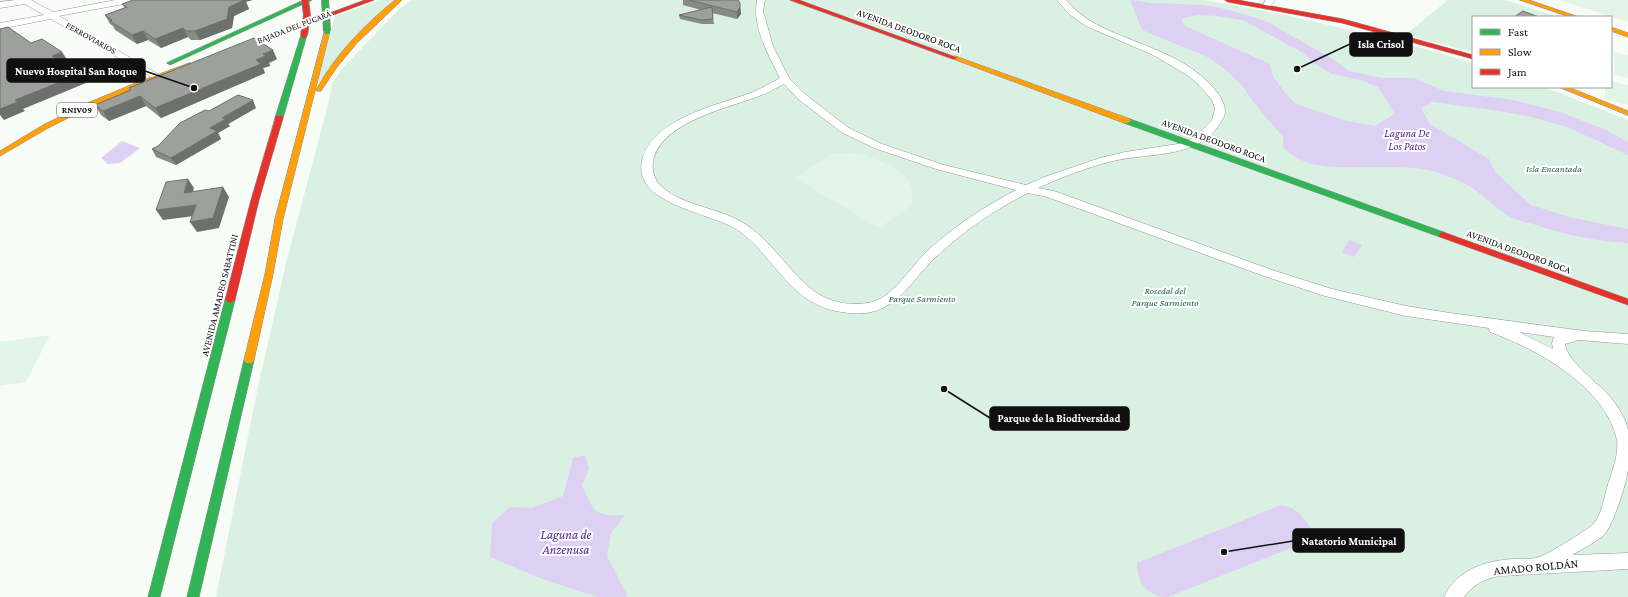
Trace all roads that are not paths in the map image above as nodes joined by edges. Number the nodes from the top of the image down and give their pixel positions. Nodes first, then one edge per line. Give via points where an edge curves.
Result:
1 (26, 0) edge
2 (129, 0) edge
3 (305, 0) edge
4 (309, 0) edge
5 (325, 0) edge
6 (363, 0) edge
7 (371, 0) edge
8 (399, 0) edge
9 (761, 0) edge
10 (792, 0) edge
11 (814, 0) edge
12 (1061, 0) edge
13 (1228, 0) edge
14 (1523, 0) edge
15 (1530, 0) edge
16 (1269, 3) edge
17 (0, 5) edge
18 (341, 10) junction
19 (52, 16) junction
20 (1573, 16) edge
21 (1580, 16) edge
22 (273, 17) junction
23 (0, 26) edge
24 (252, 26) junction
25 (1612, 28) edge
26 (284, 31) junction
27 (1628, 34) edge
28 (278, 42) dead end
29 (288, 42) dead end
30 (249, 45) junction
31 (224, 54) edge
32 (1472, 57) edge
33 (198, 62) edge
34 (284, 71) dead end
35 (154, 74) junction
36 (784, 79) junction
37 (1565, 88) edge
38 (1628, 113) edge
39 (277, 122) junction
40 (302, 123) junction
41 (1196, 141) junction
42 (0, 146) edge
43 (0, 154) edge
44 (1028, 188) junction
45 (1444, 226) dead end
46 (1628, 302) edge
47 (1463, 320) junction
48 (1584, 336) junction
49 (1628, 339) edge
50 (1573, 368) junction
51 (1625, 432) edge
52 (1624, 467) edge
53 (1628, 561) edge
54 (1544, 564) junction
55 (154, 597) edge
56 (193, 597) edge
57 (1453, 597) edge

1 - 17 street
1 - 19 street, FERROVIARIOS
2 - 19 street
3 - 39 main road, AVENIDA AMADEO SABATTINI, bridge via 307,16 304,35
4 - 22 main road, BAJADA DEL PUCARÁ
5 - 40 main road, bridge via 327,31
6 - 18 main road
7 - 18 main road, BAJADA DEL PUCARÁ
8 - 40 main road via 378,15 324,79
9 - 36 street via 759,11 768,46
10 - 41 main road, AVENIDA DEODORO ROCA
11 - 41 main road, AVENIDA DEODORO ROCA
12 - 41 street via 1094,27 1162,55 1206,86 1217,100 1220,114 1213,126
13 - 16 main road
14 - 20 main road
15 - 21 main road
16 - 32 main road
18 - 26 main road, BAJADA DEL PUCARÁ
19 - 23 street
19 - 35 street, FERROVIARIOS
22 - 24 main road, BAJADA DEL PUCARÁ
22 - 24 main road, RN1V09 via 271,6
22 - 26 main road
24 - 35 main road, BAJADA DEL PUCARÁ / RN1V09
25 - 27 main road
26 - 29 main road
26 - 30 main road, BAJADA DEL PUCARÁ
28 - 30 main road
30 - 31 main road, BAJADA DEL PUCARÁ
33 - 35 main road, BAJADA DEL PUCARÁ / RN1V09
34 - 39 main road via 278,99
35 - 42 main road, BAJADA DEL PUCARÁ / RN1V09 via 65,109
35 - 43 main road, BAJADA DEL PUCARÁ / RN1V09 via 58,119
36 - 44 street via 802,97 845,130 865,140 915,160 993,182
36 - 44 street via 762,91 676,126 654,146 649,157 648,172 654,186 663,194 741,226 804,290 824,303 855,308 882,303 897,292 957,232 991,208
37 - 38 main road
39 - 55 main road, AVENIDA AMADEO SABATTINI via 239,259
40 - 56 main road via 279,219 266,289
41 - 44 street via 1184,147 1112,158
41 - 45 main road, AVENIDA DEODORO ROCA
41 - 46 main road, AVENIDA DEODORO ROCA
44 - 47 street via 1307,287 1406,311
47 - 48 street
47 - 50 street via 1514,336
48 - 49 street
48 - 50 street via 1559,340 1558,348
50 - 51 street via 1613,410
51 - 52 street
52 - 54 street via 1605,521 1598,530
53 - 54 street, AMADO ROLDÁN
54 - 57 street, AMADO ROLDÁN via 1499,568 1480,573 1460,588

